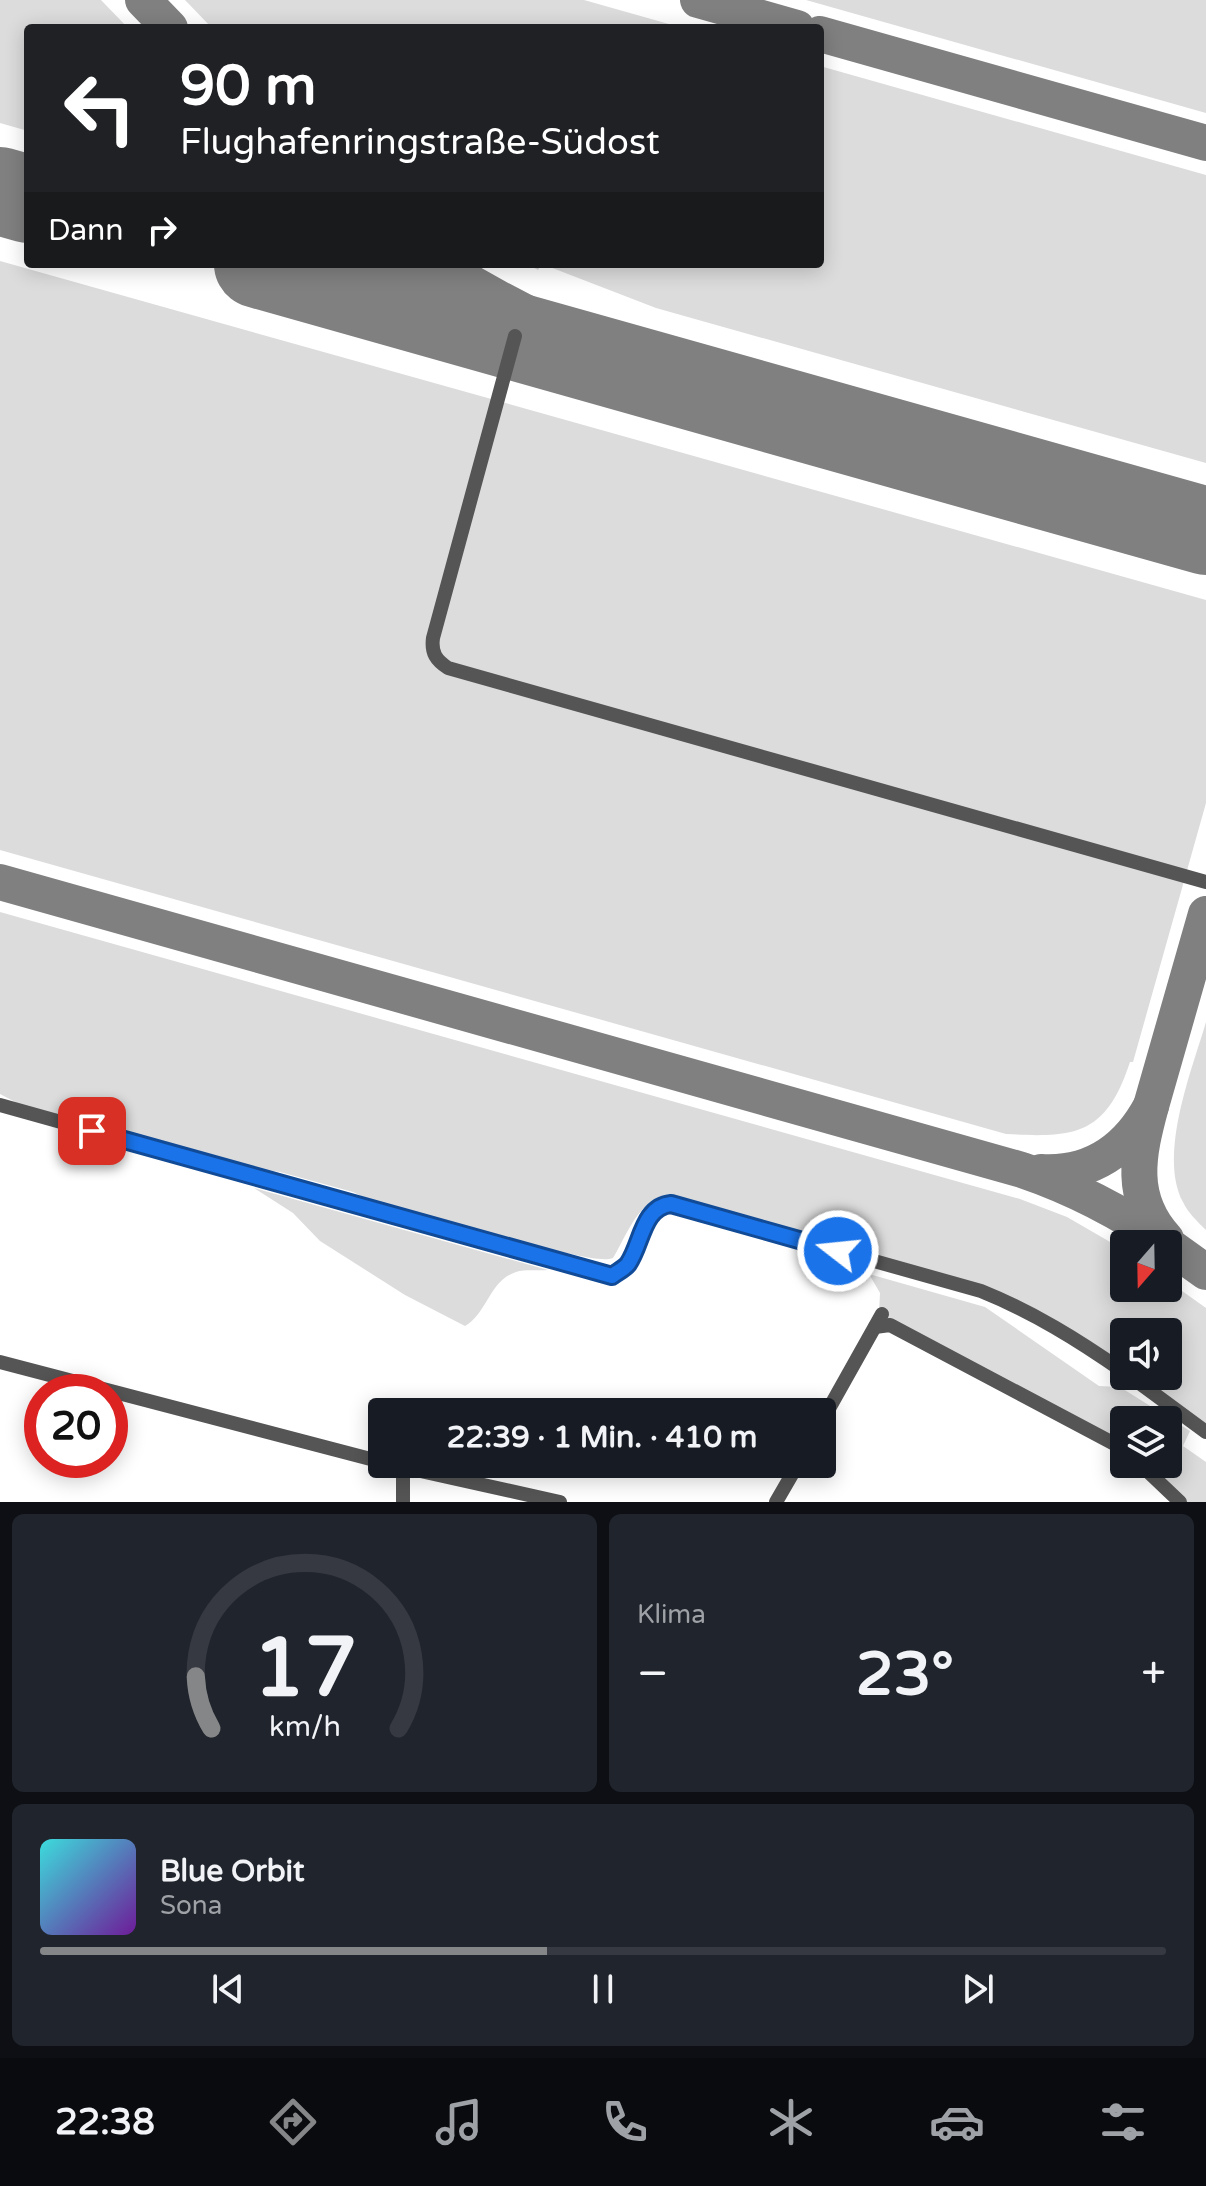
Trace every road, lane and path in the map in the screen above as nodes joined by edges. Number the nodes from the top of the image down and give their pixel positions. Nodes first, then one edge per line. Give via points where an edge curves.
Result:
1 (515, 336) dead end
2 (1206, 882) edge
3 (0, 1105) edge
4 (0, 1362) edge
5 (1110, 1362) edge
6 (1149, 1390) edge
7 (835, 1398) edge
8 (1206, 1432) edge
9 (1110, 1442) edge
10 (368, 1458) edge
11 (398, 1478) edge
12 (451, 1478) edge
13 (790, 1478) edge
14 (1155, 1478) edge
15 (403, 1502) edge
16 (560, 1502) edge
17 (776, 1502) edge
18 (1180, 1502) edge

1 - 2 street via 433,638 440,663
3 - 5 street via 612,1276 627,1267 653,1211 671,1204 981,1291 1021,1307
4 - 10 street
6 - 8 street
7 - 9 street via 878,1320
11 - 15 street
12 - 16 street
13 - 17 street
14 - 18 street

